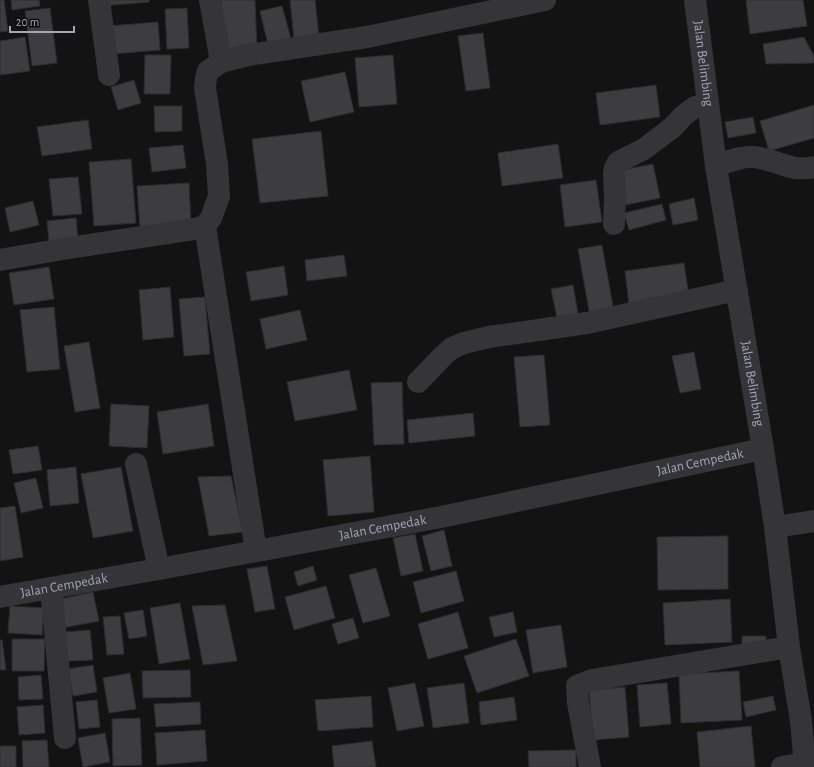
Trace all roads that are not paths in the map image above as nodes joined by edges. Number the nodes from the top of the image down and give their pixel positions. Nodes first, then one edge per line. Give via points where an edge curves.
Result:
1 (98, 0) edge
2 (210, 0) edge
3 (545, 0) edge
4 (695, 0) edge
5 (221, 62) junction
6 (109, 75) dead end
7 (708, 104) junction
8 (716, 166) junction
9 (814, 167) edge
10 (614, 224) dead end
11 (205, 226) junction
12 (0, 260) edge
13 (737, 290) junction
14 (418, 382) dead end
15 (763, 449) junction
16 (136, 464) dead end
17 (814, 520) edge
18 (775, 527) junction
19 (256, 552) junction
20 (159, 569) junction
21 (51, 588) junction
22 (0, 597) edge
23 (789, 647) junction
24 (807, 721) edge
25 (65, 738) dead end
26 (805, 765) edge
27 (590, 767) edge
28 (782, 767) edge

1 - 6 street
2 - 5 street
3 - 5 street via 368,37 248,55
4 - 7 street, Jalan Belimbing
5 - 11 street via 208,71 205,88 217,164 218,196 211,218
7 - 8 street, Jalan Belimbing
7 - 10 street via 695,107 644,149 618,162 614,173
8 - 9 street via 740,157 752,156 796,168
8 - 13 street, Jalan Belimbing
11 - 12 street
11 - 19 street
13 - 14 street via 587,323 489,336 464,342 444,354
13 - 15 street, Jalan Belimbing
15 - 18 street, Jalan Belimbing
15 - 19 street, Jalan Cempedak via 434,518
16 - 20 street
17 - 18 street
18 - 23 street, Jalan Belimbing
19 - 20 street, Jalan Cempedak
20 - 21 street, Jalan Cempedak
21 - 22 street, Jalan Cempedak
21 - 25 street
23 - 24 street, Jalan Belimbing
23 - 27 street via 592,680 577,686
24 - 26 street, Jalan Belimbing
26 - 28 street

